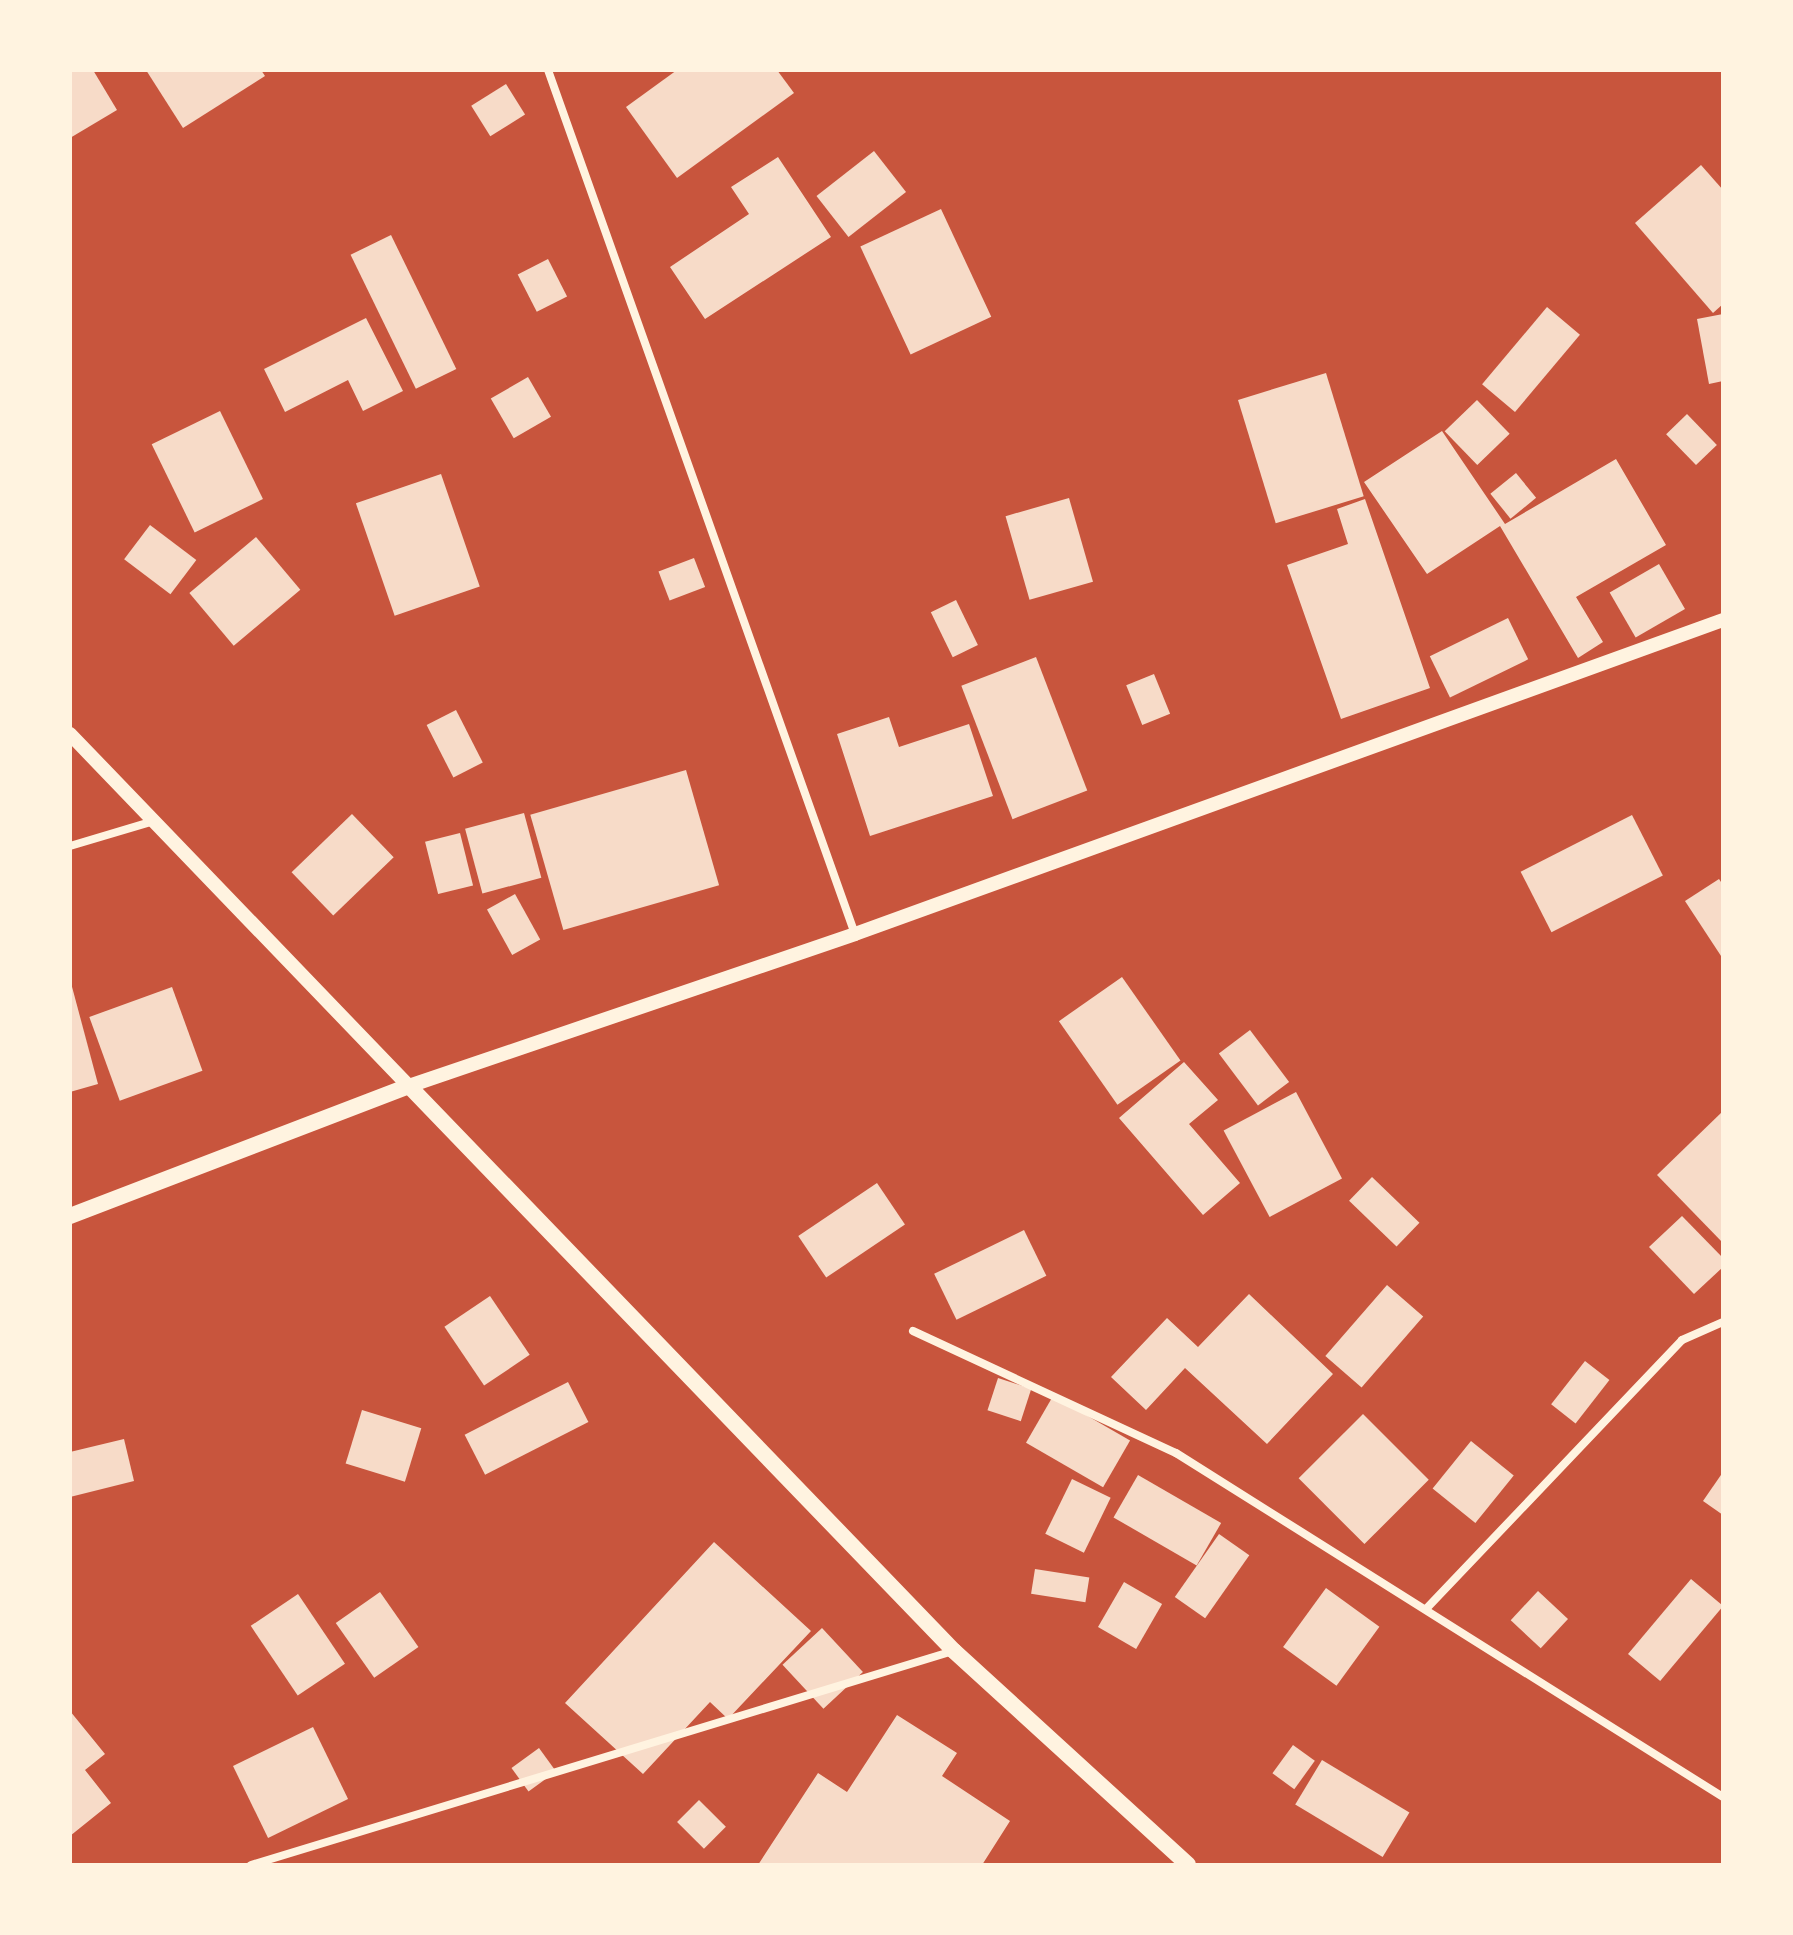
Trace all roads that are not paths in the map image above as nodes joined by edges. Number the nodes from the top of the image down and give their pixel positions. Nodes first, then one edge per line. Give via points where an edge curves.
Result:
1 (548, 70) edge
2 (1723, 620) edge
3 (70, 734) edge
4 (154, 821) junction
5 (70, 846) edge
6 (855, 934) junction
7 (409, 1086) junction
8 (70, 1216) edge
9 (1723, 1322) edge
10 (913, 1331) dead end
11 (1426, 1609) junction
12 (954, 1651) junction
13 (1723, 1797) edge
14 (251, 1865) edge
15 (1188, 1865) edge

1 - 6 street
2 - 6 street
3 - 4 street
4 - 5 street
4 - 7 street
6 - 7 street
7 - 8 main road
7 - 12 main road
9 - 11 street via 1682,1340
10 - 11 street via 1176,1453
11 - 13 street
12 - 14 street
12 - 15 main road

